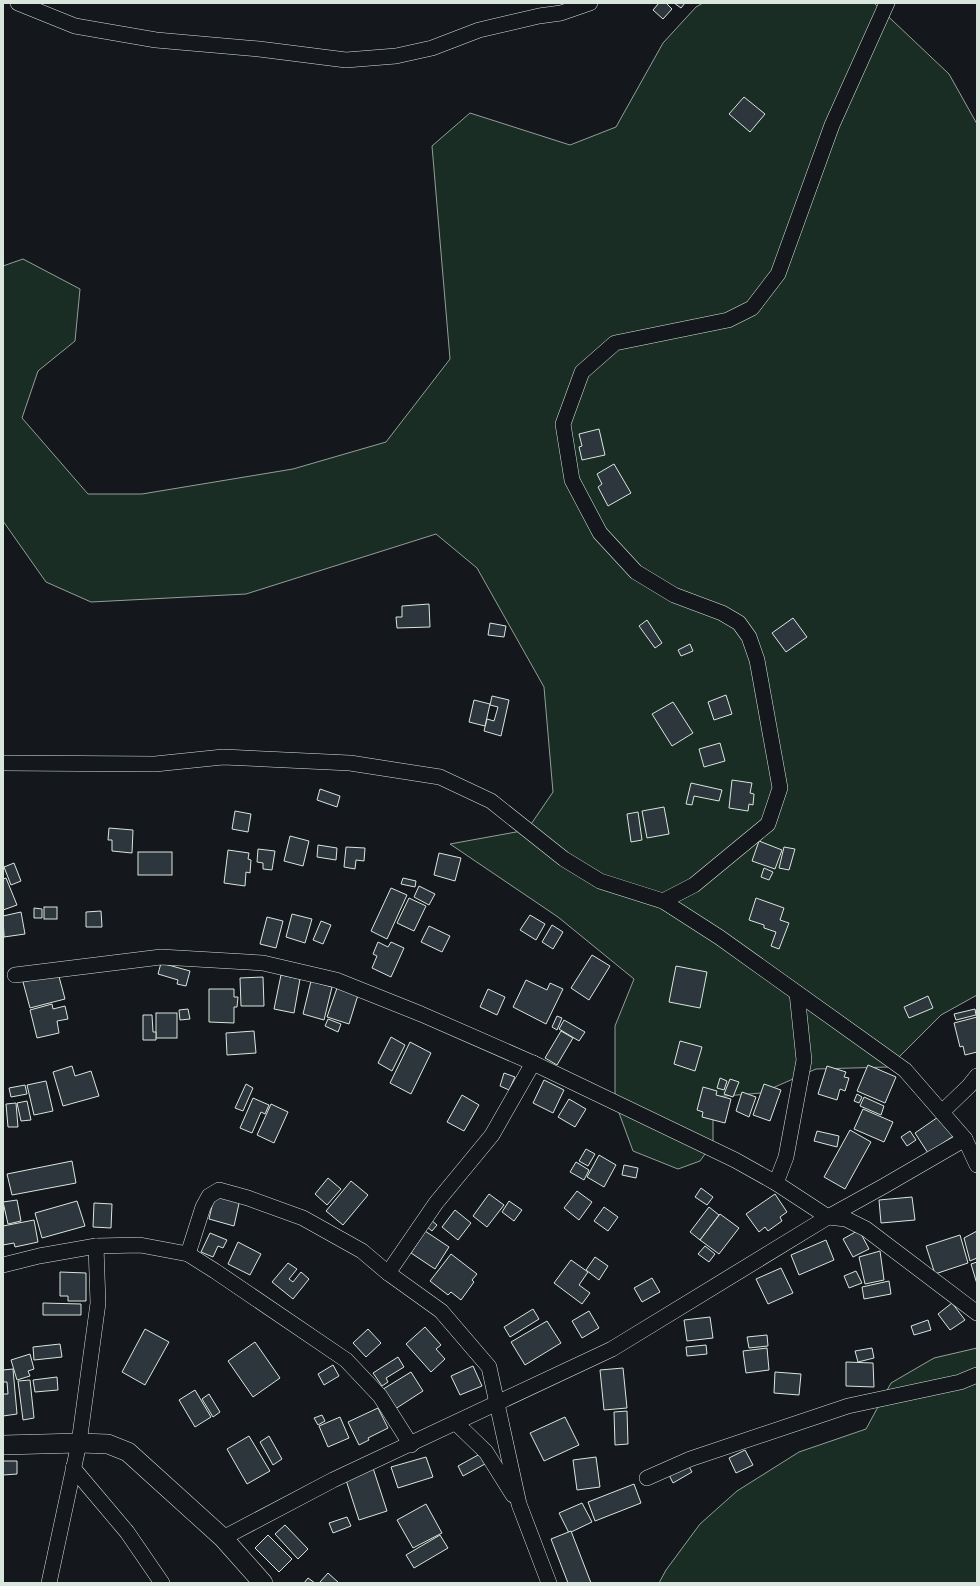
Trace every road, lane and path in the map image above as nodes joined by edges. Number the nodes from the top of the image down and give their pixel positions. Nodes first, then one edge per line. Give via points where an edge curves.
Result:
1 (18, 3) edge
2 (590, 3) edge
3 (887, 3) edge
4 (3, 763) edge
5 (663, 900) junction
6 (15, 975) dead end
7 (797, 993) junction
8 (532, 1063) junction
9 (977, 1076) edge
10 (942, 1112) junction
11 (965, 1138) junction
12 (977, 1165) edge
13 (776, 1183) junction
14 (828, 1217) junction
15 (96, 1246) junction
16 (188, 1254) junction
17 (3, 1265) edge
18 (388, 1273) junction
19 (977, 1313) edge
20 (977, 1375) edge
21 (497, 1404) junction
22 (456, 1423) junction
23 (79, 1443) junction
24 (3, 1445) edge
25 (411, 1445) junction
26 (74, 1468) junction
27 (647, 1478) dead end
28 (519, 1504) junction
29 (223, 1538) junction
30 (49, 1583) edge
31 (162, 1583) edge
32 (263, 1583) edge
33 (548, 1583) edge

1 - 2 street via 75,26 156,40 346,60 432,48 480,30 561,13
3 - 5 street via 832,125 778,274 752,308 728,320 615,343 582,372 563,424 572,480 600,533 636,572 674,595 722,613 738,623 749,637 757,660 780,788 768,824 694,885
4 - 5 street via 155,764 224,757 350,763 440,777 491,801 564,859 600,882
5 - 7 street
6 - 8 street via 160,957 263,963 336,980
7 - 10 street via 905,1070
7 - 13 street via 804,1060 786,1157
8 - 13 street via 735,1160
8 - 18 street via 492,1135 436,1203
9 - 10 street
10 - 11 street
11 - 12 street
11 - 14 street
13 - 14 street
14 - 19 street via 846,1219 866,1229
14 - 21 street via 612,1349
15 - 16 street via 140,1245
15 - 17 street
15 - 23 street via 98,1303
16 - 18 street via 203,1207 209,1196 219,1190 303,1218 362,1251
16 - 25 street via 346,1360 380,1396
18 - 21 street via 441,1311 489,1368
20 - 27 street via 960,1382 848,1406 690,1460
21 - 22 street
21 - 28 street
22 - 25 street
22 - 28 street via 486,1452
23 - 24 main road
23 - 26 street
23 - 29 main road via 108,1444 128,1452
25 - 29 street via 333,1480
26 - 30 street
26 - 31 street via 128,1532
28 - 33 street
29 - 32 main road

